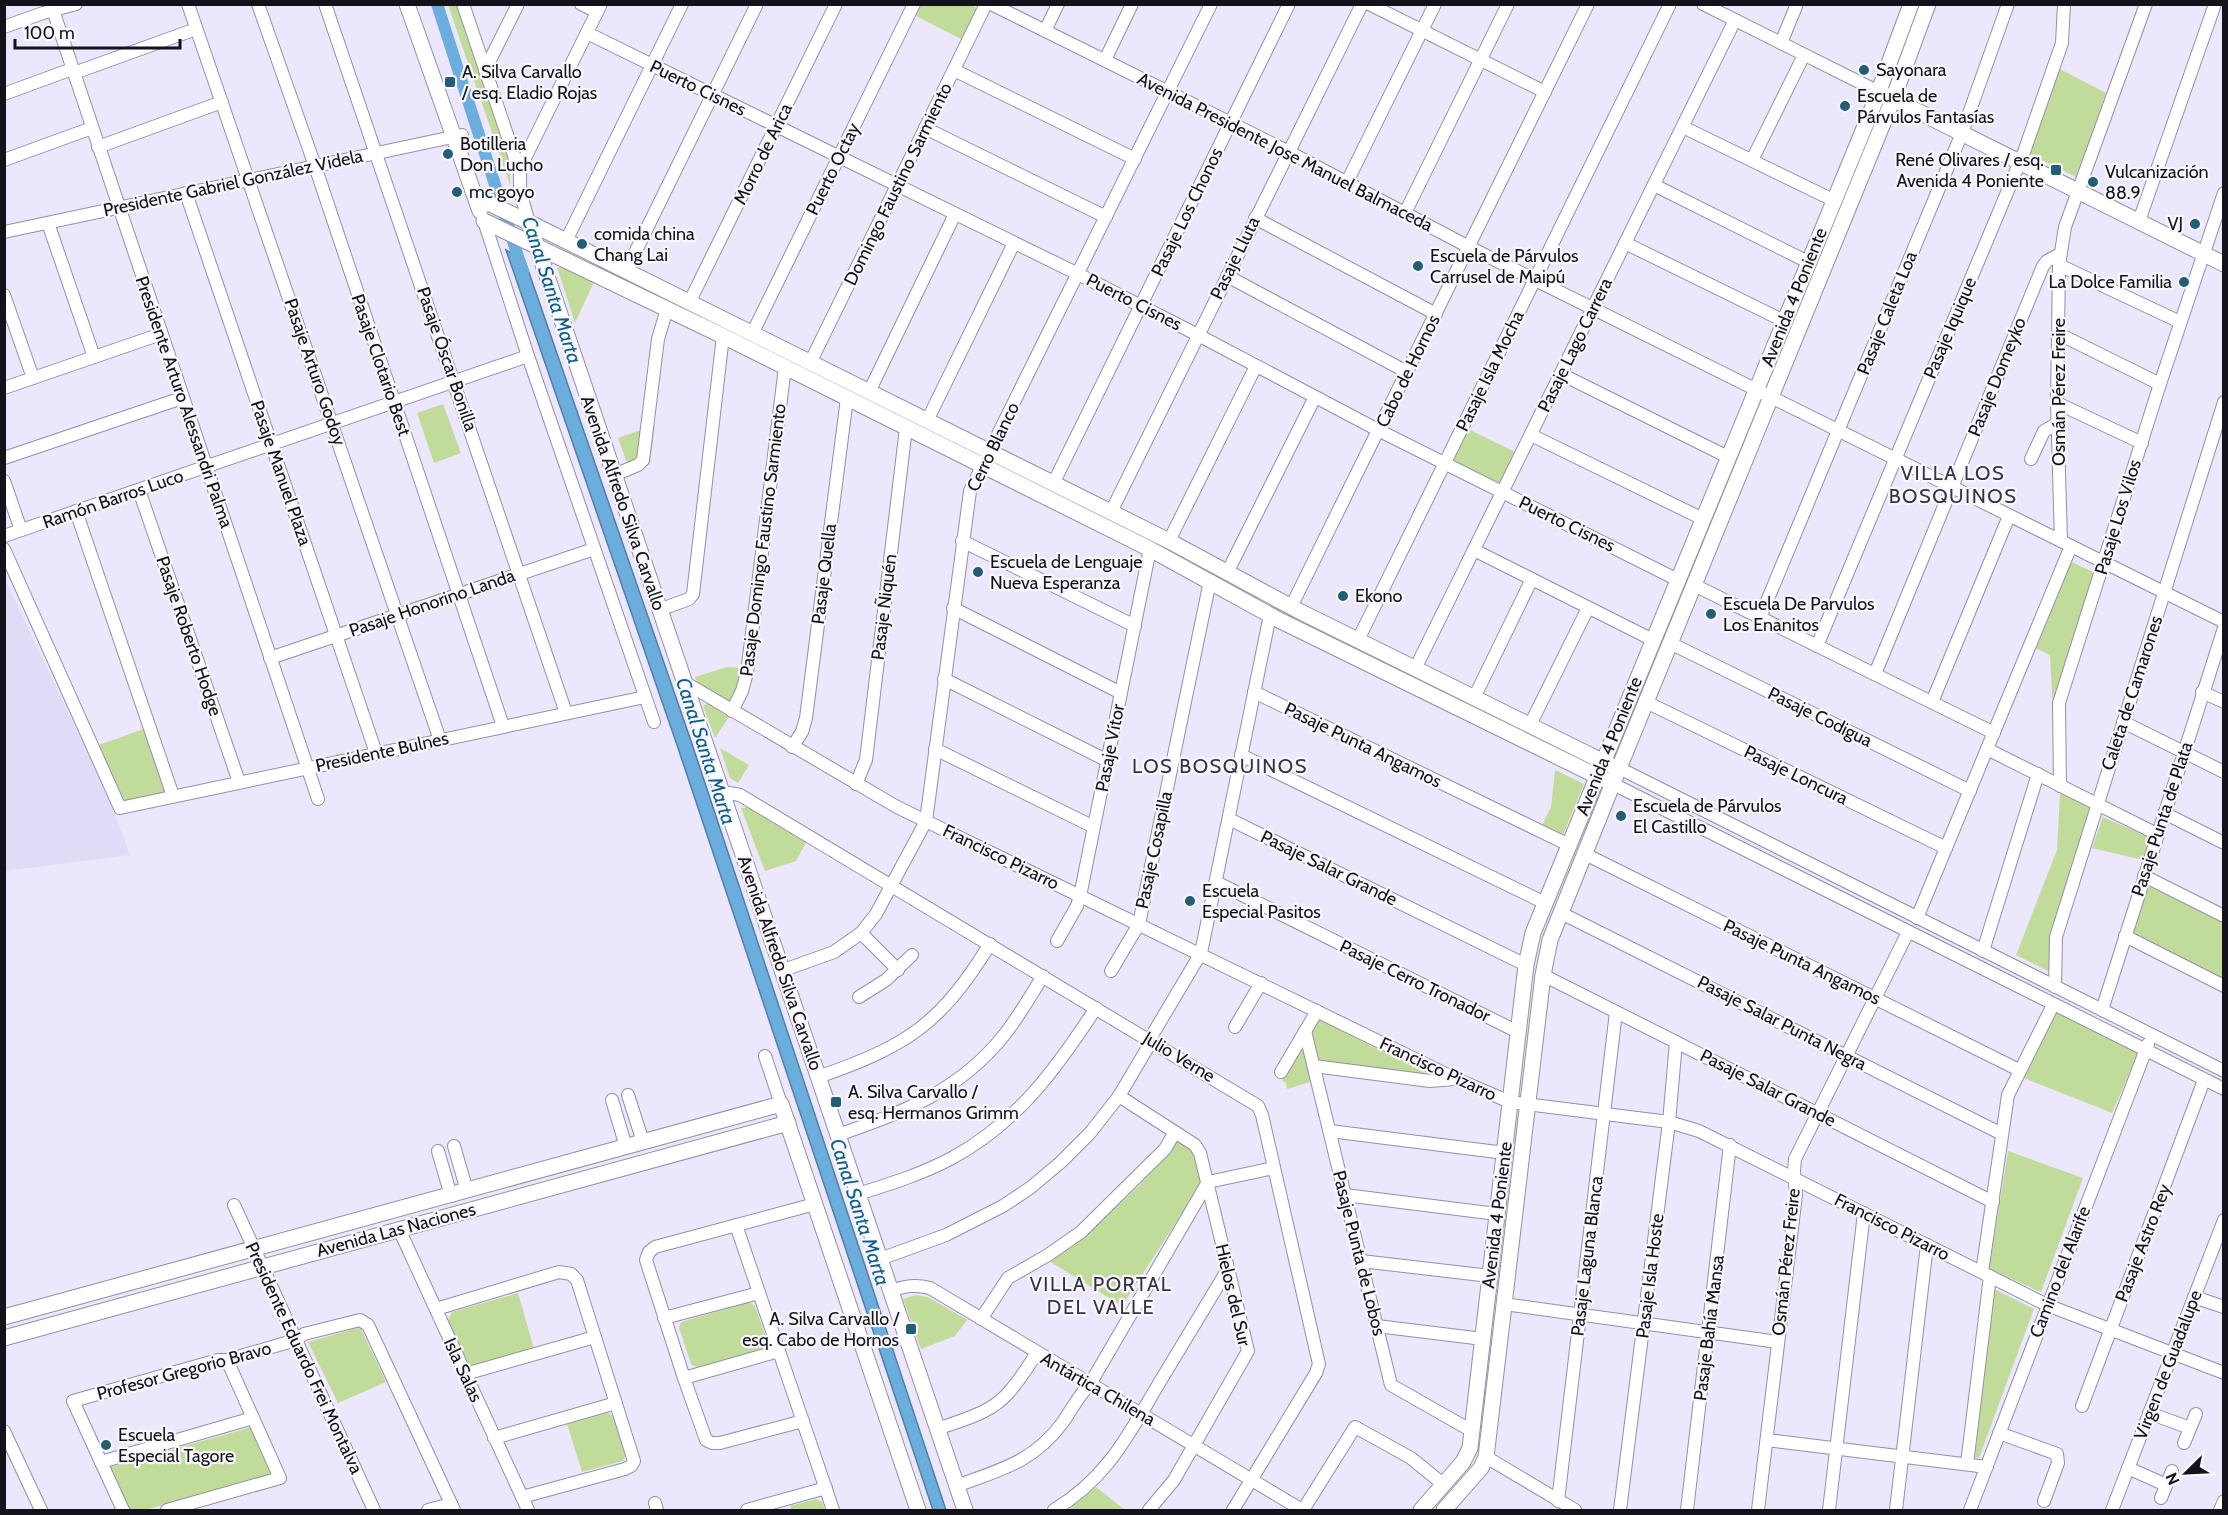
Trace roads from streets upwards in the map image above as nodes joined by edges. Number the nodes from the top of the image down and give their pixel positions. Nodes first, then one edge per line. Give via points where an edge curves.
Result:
1 (76, 4) edge
2 (188, 4) edge
3 (258, 4) edge
4 (325, 4) edge
5 (407, 4) edge
6 (417, 4) edge
7 (463, 4) edge
8 (518, 4) edge
9 (581, 4) edge
10 (682, 4) edge
11 (757, 4) edge
12 (836, 4) edge
13 (914, 4) edge
14 (986, 4) edge
15 (991, 4) edge
16 (1058, 4) edge
17 (1132, 4) edge
18 (1211, 4) edge
19 (1289, 4) edge
20 (1362, 4) edge
21 (1369, 4) edge
22 (1435, 4) edge
23 (1508, 4) edge
24 (1588, 4) edge
25 (1670, 4) edge
26 (1703, 4) edge
27 (1797, 4) edge
28 (1911, 4) edge
29 (1928, 4) edge
30 (2008, 4) edge
31 (2064, 4) edge
32 (2146, 4) edge
33 (2216, 4) edge
34 (52, 8) edge
35 (599, 8) edge
36 (1730, 13) edge
37 (4, 27) edge
38 (196, 29) junction
39 (1045, 31) junction
40 (1422, 31) junction
41 (587, 33) junction
42 (1781, 43) junction
43 (1804, 55) junction
44 (1105, 60) junction
45 (1481, 60) junction
46 (652, 65) junction
47 (485, 70) junction
48 (954, 70) junction
49 (73, 71) junction
50 (1168, 91) junction
51 (1545, 92) junction
52 (1879, 92) junction
53 (4, 94) edge
54 (713, 95) junction
55 (1893, 99) junction
56 (222, 102) junction
57 (1231, 123) junction
58 (776, 126) junction
59 (1683, 127) junction
60 (92, 128) junction
61 (925, 128) junction
62 (1962, 133) junction
63 (459, 135) junction
64 (98, 147) junction
65 (1289, 152) junction
66 (377, 153) junction
67 (839, 157) junction
68 (1135, 159) junction
69 (4, 160) edge
70 (1752, 160) junction
71 (2019, 162) junction
72 (315, 166) junction
73 (520, 173) junction
74 (249, 180) junction
75 (1347, 182) junction
76 (1654, 185) junction
77 (897, 186) junction
78 (2078, 191) junction
79 (186, 193) junction
80 (2223, 194) edge
81 (1833, 200) junction
82 (485, 203) junction
83 (118, 208) junction
84 (1405, 213) junction
85 (955, 214) junction
86 (1106, 217) junction
87 (1255, 218) junction
88 (525, 221) junction
89 (2139, 221) junction
90 (48, 222) junction
91 (491, 224) junction
92 (4, 232) edge
93 (566, 242) junction
94 (1014, 243) junction
95 (1625, 243) junction
96 (532, 244) junction
97 (1468, 247) junction
98 (2202, 253) junction
99 (2059, 260) junction
100 (1808, 262) junction
101 (2223, 264) edge
102 (626, 271) junction
103 (1078, 274) junction
104 (1227, 276) junction
105 (1534, 280) junction
106 (4, 295) edge
107 (689, 303) junction
108 (1141, 306) junction
109 (667, 309) junction
110 (1593, 309) junction
111 (7, 313) edge
112 (1436, 314) junction
113 (1784, 321) junction
114 (2180, 322) junction
115 (2059, 333) junction
116 (161, 334) junction
117 (752, 334) junction
118 (1198, 334) junction
119 (723, 336) junction
120 (528, 356) junction
121 (94, 357) junction
122 (810, 363) junction
123 (1256, 366) junction
124 (785, 367) junction
125 (1407, 372) junction
126 (1561, 374) junction
127 (33, 378) junction
128 (454, 382) junction
129 (2160, 384) junction
130 (4, 388) edge
131 (1756, 389) junction
132 (869, 392) junction
133 (1315, 397) junction
134 (182, 398) junction
135 (847, 398) junction
136 (1771, 398) junction
137 (394, 402) junction
138 (2223, 402) edge
139 (2057, 404) junction
140 (927, 421) junction
141 (2058, 423) junction
142 (332, 424) junction
143 (906, 428) junction
144 (1378, 430) junction
145 (1838, 431) junction
146 (1531, 435) junction
147 (2142, 443) junction
148 (272, 444) junction
149 (990, 452) junction
150 (1728, 457) junction
151 (4, 458) edge
152 (1896, 459) junction
153 (2031, 459) dead end
154 (1444, 464) junction
155 (981, 466) junction
156 (206, 467) junction
157 (614, 475) junction
158 (4, 481) edge
159 (1053, 484) junction
160 (1952, 487) junction
161 (139, 490) junction
162 (1502, 492) junction
163 (76, 511) junction
164 (1111, 513) junction
165 (2009, 516) junction
166 (1702, 519) junction
167 (21, 530) junction
168 (4, 536) edge
169 (962, 541) junction
170 (1169, 541) junction
171 (2066, 544) junction
172 (4, 549) edge
173 (594, 549) junction
174 (1150, 549) junction
175 (1474, 550) junction
176 (2104, 563) junction
177 (1227, 573) junction
178 (519, 574) junction
179 (1532, 579) junction
180 (1678, 580) junction
181 (1210, 581) junction
182 (1694, 585) junction
183 (2163, 592) junction
184 (459, 594) junction
185 (1291, 607) junction
186 (953, 608) junction
187 (1588, 608) junction
188 (659, 610) junction
189 (398, 615) junction
190 (1270, 615) junction
191 (1760, 618) junction
192 (2223, 622) edge
193 (1135, 626) junction
194 (2223, 628) edge
195 (336, 636) junction
196 (1358, 640) junction
197 (1653, 640) junction
198 (1670, 643) junction
199 (1817, 646) junction
200 (270, 658) junction
201 (1415, 669) junction
202 (1875, 674) junction
203 (944, 679) junction
204 (684, 682) junction
205 (1254, 692) junction
206 (2202, 692) junction
207 (1121, 693) junction
208 (645, 697) junction
209 (1474, 698) junction
210 (1646, 702) junction
211 (1932, 702) junction
212 (2223, 702) edge
213 (732, 711) junction
214 (566, 713) junction
215 (654, 722) dead end
216 (2122, 722) junction
217 (1530, 725) junction
218 (503, 726) junction
219 (1994, 733) junction
220 (440, 740) junction
221 (792, 747) junction
222 (935, 749) junction
223 (1987, 749) junction
224 (2183, 752) junction
225 (376, 753) junction
226 (1242, 755) junction
227 (1108, 761) junction
228 (1603, 761) junction
229 (307, 768) junction
230 (1618, 768) junction
231 (2223, 772) edge
232 (2038, 774) junction
233 (1597, 777) junction
234 (239, 782) junction
235 (856, 784) junction
236 (1613, 784) junction
237 (2060, 786) junction
238 (1970, 791) junction
239 (723, 792) junction
240 (173, 796) junction
241 (318, 799) dead end
242 (2097, 804) junction
243 (2164, 813) junction
244 (1228, 819) junction
245 (926, 820) junction
246 (1094, 827) junction
247 (2157, 834) junction
248 (2223, 843) edge
249 (1569, 845) junction
250 (1946, 848) junction
251 (1585, 854) junction
252 (2144, 876) junction
253 (1215, 882) junction
254 (892, 885) junction
255 (1080, 896) junction
256 (1545, 903) junction
257 (1561, 913) junction
258 (2223, 916) edge
259 (1917, 918) junction
260 (1139, 924) junction
261 (1908, 932) junction
262 (861, 933) junction
263 (2125, 936) junction
264 (1057, 941) dead end
265 (990, 944) junction
266 (1983, 951) junction
267 (1201, 954) junction
268 (912, 955) dead end
269 (1526, 965) junction
270 (898, 970) junction
271 (1111, 970) dead end
272 (781, 971) junction
273 (1543, 975) junction
274 (1043, 976) junction
275 (1261, 983) junction
276 (2223, 986) edge
277 (2055, 987) junction
278 (860, 997) dead end
279 (1875, 998) junction
280 (2053, 1005) junction
281 (1096, 1008) junction
282 (2102, 1010) junction
283 (1317, 1011) junction
284 (1616, 1012) junction
285 (1235, 1027) dead end
286 (1305, 1031) junction
287 (1518, 1032) junction
288 (2151, 1035) junction
289 (1150, 1040) junction
290 (1676, 1042) junction
291 (2145, 1051) junction
292 (765, 1056) dead end
293 (1846, 1056) junction
294 (1314, 1066) junction
295 (2223, 1068) edge
296 (2019, 1070) junction
297 (1281, 1072) dead end
298 (818, 1077) junction
299 (1456, 1079) junction
300 (2214, 1085) edge
301 (628, 1095) dead end
302 (1119, 1096) junction
303 (612, 1100) dead end
304 (1510, 1102) junction
305 (781, 1104) junction
306 (1528, 1105) junction
307 (1818, 1113) junction
308 (1604, 1114) junction
309 (1669, 1122) junction
310 (788, 1123) junction
311 (1330, 1131) junction
312 (1175, 1132) junction
313 (2002, 1134) junction
314 (838, 1135) junction
315 (643, 1142) junction
316 (1730, 1145) junction
317 (454, 1146) dead end
318 (626, 1147) junction
319 (438, 1151) dead end
320 (1504, 1153) junction
321 (1274, 1168) junction
322 (1795, 1178) junction
323 (1208, 1182) junction
324 (467, 1191) junction
325 (858, 1194) junction
326 (451, 1196) junction
327 (1345, 1196) junction
328 (1993, 1202) junction
329 (815, 1204) junction
330 (234, 1205) dead end
331 (1864, 1213) junction
332 (1497, 1214) junction
333 (2223, 1220) edge
334 (736, 1225) junction
335 (399, 1229) junction
336 (1928, 1245) junction
337 (2219, 1246) edge
338 (254, 1249) junction
339 (880, 1259) junction
340 (1361, 1261) junction
341 (262, 1267) junction
342 (1228, 1269) junction
343 (1986, 1274) junction
344 (1490, 1276) junction
345 (890, 1291) junction
346 (759, 1293) junction
347 (2194, 1297) junction
348 (1504, 1304) junction
349 (2047, 1305) junction
350 (2223, 1307) edge
351 (435, 1309) junction
352 (1580, 1314) junction
353 (4, 1317) edge
354 (664, 1318) junction
355 (981, 1319) junction
356 (1644, 1323) junction
357 (1377, 1326) junction
358 (2111, 1330) junction
359 (1708, 1332) junction
360 (595, 1337) junction
361 (4, 1338) edge
362 (1483, 1339) junction
363 (296, 1340) junction
364 (1778, 1342) junction
365 (779, 1351) junction
366 (1037, 1353) junction
367 (2172, 1354) junction
368 (227, 1360) junction
369 (2223, 1373) edge
370 (465, 1374) junction
371 (684, 1378) junction
372 (1090, 1384) junction
373 (616, 1403) junction
374 (2082, 1407) dead end
375 (2149, 1413) junction
376 (1141, 1414) junction
377 (2196, 1414) dead end
378 (253, 1418) junction
379 (803, 1421) junction
380 (2190, 1428) junction
381 (937, 1429) junction
382 (4, 1431) edge
383 (1472, 1431) junction
384 (1999, 1433) junction
385 (494, 1438) junction
386 (1767, 1440) junction
387 (2184, 1443) dead end
388 (1194, 1445) junction
389 (1836, 1448) junction
390 (1902, 1456) junction
391 (1486, 1457) junction
392 (101, 1462) junction
393 (1967, 1464) junction
394 (1987, 1467) junction
395 (2128, 1468) junction
396 (2172, 1471) dead end
397 (1251, 1479) junction
398 (1444, 1485) junction
399 (2166, 1485) junction
400 (956, 1486) junction
401 (826, 1488) junction
402 (522, 1497) junction
403 (2161, 1498) dead end
404 (1558, 1501) junction
405 (2223, 1501) edge
406 (452, 1507) edge
407 (2042, 1507) edge
408 (40, 1510) edge
409 (123, 1510) edge
410 (167, 1510) edge
411 (374, 1510) edge
412 (428, 1510) edge
413 (528, 1510) edge
414 (747, 1510) edge
415 (833, 1510) edge
416 (918, 1510) edge
417 (964, 1510) edge
418 (1054, 1510) edge
419 (1149, 1510) edge
420 (1233, 1510) edge
421 (1303, 1510) edge
422 (1421, 1510) edge
423 (1444, 1510) edge
424 (1575, 1510) edge
425 (1620, 1510) edge
426 (1687, 1510) edge
427 (1758, 1510) edge
428 (1829, 1510) edge
429 (1896, 1510) edge
430 (1970, 1510) edge
431 (2112, 1510) edge
432 (2220, 1510) edge

1 - 34 street
2 - 38 street, Pasaje Arturo Godoy
3 - 72 street, Pasaje Clotario Best
4 - 66 street, Pasaje Óscar Bonilla
5 - 63 street
6 - 63 street
7 - 47 street, Avenida Alfredo Silva Carvallo
8 - 47 street
9 - 35 street
10 - 46 street
11 - 54 street
12 - 58 street, Morro de Arica
13 - 67 street, Puerto Octay
14 - 48 street, Domingo Faustino Sarmiento
15 - 39 street, Avenida Presidente Jose Manuel Balmaceda
16 - 39 street
17 - 44 street
18 - 50 street, Cerro Blanco
19 - 57 street, Pasaje Los Chonos
20 - 65 street, Pasaje Lluta
21 - 40 street
22 - 40 street
23 - 45 street
24 - 51 street, Cabo de Hornos
25 - 105 street, Pasaje Isla Mocha
26 - 36 street
27 - 42 street
28 - 52 street, Avenida 4 Poniente
29 - 55 street, Avenida 4 Poniente
30 - 62 street, Pasaje Caleta Loa
31 - 71 street, Pasaje Iquique via 2062,43
32 - 78 street, Osmán Pérez Freire
33 - 89 street
34 - 37 street
34 - 49 street, Presidente Arturo Alessandri Palma
35 - 41 street
36 - 42 street
36 - 59 street, Pasaje Lago Carrera
38 - 49 street
38 - 56 street, Pasaje Arturo Godoy
39 - 44 street, Avenida Presidente Jose Manuel Balmaceda
40 - 45 street
40 - 75 street
41 - 46 street, Puerto Cisnes
41 - 73 street
42 - 43 street
43 - 52 street
43 - 70 street
44 - 50 street, Avenida Presidente Jose Manuel Balmaceda
45 - 51 street
45 - 84 street
46 - 54 street, Puerto Cisnes
46 - 93 street
47 - 73 street, Avenida Alfredo Silva Carvallo
48 - 61 street, Domingo Faustino Sarmiento
48 - 68 street
49 - 53 street
49 - 60 street, Presidente Arturo Alessandri Palma
50 - 57 street, Avenida Presidente Jose Manuel Balmaceda
50 - 68 street, Cerro Blanco
51 - 97 street, Cabo de Hornos
52 - 55 street
52 - 81 street, Avenida 4 Poniente
54 - 58 street, Puerto Cisnes
54 - 102 street
55 - 62 street
55 - 136 street, Avenida 4 Poniente
56 - 64 street
56 - 74 street, Pasaje Arturo Godoy
57 - 65 street, Avenida Presidente Jose Manuel Balmaceda
57 - 108 street, Pasaje Los Chonos
58 - 67 street, Puerto Cisnes
58 - 107 street, Morro de Arica
59 - 70 street
59 - 76 street, Pasaje Lago Carrera
60 - 64 street, Presidente Arturo Alessandri Palma
60 - 69 street
61 - 77 street, Domingo Faustino Sarmiento
61 - 86 street
62 - 71 street
62 - 145 street, Pasaje Caleta Loa
63 - 66 street, Presidente Gabriel González Videla
63 - 82 street
64 - 83 street, Presidente Arturo Alessandri Palma
65 - 75 street, Avenida Presidente Jose Manuel Balmaceda
65 - 87 street, Pasaje Lluta
66 - 72 street, Presidente Gabriel González Videla
66 - 128 street, Pasaje Óscar Bonilla
67 - 77 street, Puerto Cisnes
67 - 117 street, Puerto Octay
68 - 86 street, Cerro Blanco
70 - 81 street
71 - 78 street
71 - 152 street, Pasaje Iquique
72 - 74 street, Presidente Gabriel González Videla
72 - 137 street, Pasaje Clotario Best
73 - 88 street, Avenida Alfredo Silva Carvallo
74 - 79 street, Presidente Gabriel González Videla
74 - 142 street, Pasaje Arturo Godoy
75 - 84 street, Avenida Presidente Jose Manuel Balmaceda
76 - 95 street, Pasaje Lago Carrera
76 - 100 street
77 - 85 street, Puerto Cisnes
77 - 122 street, Domingo Faustino Sarmiento
78 - 89 street
78 - 99 street, Osmán Pérez Freire via 2062,237
79 - 83 street, Presidente Gabriel González Videla
79 - 148 street, Pasaje Manuel Plaza
80 - 98 street, Pasaje Los Vilos
81 - 100 street, Avenida 4 Poniente
82 - 88 street
82 - 91 street
83 - 90 street, Presidente Gabriel González Videla
83 - 116 street, Presidente Arturo Alessandri Palma
84 - 97 street, Avenida Presidente Jose Manuel Balmaceda
85 - 94 street, Puerto Cisnes
85 - 132 street
86 - 103 street, Cerro Blanco
87 - 104 street, Pasaje Lluta
87 - 112 street
88 - 93 street
88 - 96 street, Avenida Alfredo Silva Carvallo
89 - 98 street
90 - 92 street, Presidente Gabriel González Videla
90 - 121 street
91 - 96 street
91 - 120 street
93 - 102 street
94 - 103 street, Puerto Cisnes
94 - 140 street
95 - 110 street, Pasaje Lago Carrera
95 - 113 street
96 - 109 street
96 - 157 street, Avenida Alfredo Silva Carvallo
97 - 105 street, Avenida Presidente Jose Manuel Balmaceda
97 - 112 street, Cabo de Hornos
98 - 101 street
98 - 114 street, Pasaje Los Vilos
99 - 114 street
99 - 115 street, Osmán Pérez Freire
99 - 160 street, Pasaje Domeyko via 2047,261 2043,266
100 - 113 street, Avenida 4 Poniente
102 - 107 street
103 - 108 street, Puerto Cisnes
103 - 149 street, Cerro Blanco
104 - 118 street, Pasaje Lluta
104 - 125 street
105 - 110 street, Avenida Presidente Jose Manuel Balmaceda
105 - 154 street, Pasaje Isla Mocha
106 - 111 street
107 - 117 street
108 - 118 street, Puerto Cisnes
108 - 159 street, Pasaje Los Chonos
109 - 119 street
109 - 157 street via 659,331 643,460
110 - 126 street, Pasaje Lago Carrera
110 - 131 street, Avenida Presidente Jose Manuel Balmaceda
111 - 127 street
112 - 125 street, Cabo de Hornos
113 - 131 street, Avenida 4 Poniente
114 - 129 street, Pasaje Los Vilos
115 - 129 street
115 - 139 street, Osmán Pérez Freire
116 - 121 street
116 - 134 street, Presidente Arturo Alessandri Palma
117 - 122 street
118 - 123 street, Puerto Cisnes
118 - 164 street, Pasaje Lluta
119 - 124 street
119 - 188 street via 693,594
120 - 128 street, Ramón Barros Luco
120 - 173 street
121 - 127 street
122 - 132 street
123 - 133 street, Puerto Cisnes
123 - 170 street
124 - 135 street
124 - 213 street, Pasaje Domingo Faustino Sarmiento via 747,673
125 - 144 street, Cabo de Hornos
126 - 146 street, Pasaje Lago Carrera
126 - 150 street
127 - 130 street
128 - 137 street, Ramón Barros Luco
128 - 178 street, Pasaje Óscar Bonilla
129 - 147 street, Pasaje Los Vilos
131 - 136 street, Avenida Presidente Jose Manuel Balmaceda
131 - 150 street, Avenida 4 Poniente
132 - 140 street
133 - 144 street, Puerto Cisnes
133 - 177 street
134 - 151 street
134 - 156 street, Presidente Arturo Alessandri Palma
135 - 143 street
135 - 221 street, Pasaje Quella via 806,718
136 - 145 street, Avenida Presidente Jose Manuel Balmaceda
136 - 182 street, Avenida 4 Poniente
137 - 142 street, Ramón Barros Luco
137 - 184 street, Pasaje Clotario Best
138 - 183 street, Caleta de Camarones
139 - 141 street, Osmán Pérez Freire
139 - 147 street
140 - 149 street
141 - 153 street via 2044,431
141 - 171 street, Osmán Pérez Freire
142 - 148 street, Ramón Barros Luco
142 - 189 street, Pasaje Arturo Godoy
143 - 155 street
143 - 235 street, Pasaje Ñiquén via 866,760
144 - 154 street, Puerto Cisnes
144 - 185 street, Cabo de Hornos
145 - 152 street, Avenida Presidente Jose Manuel Balmaceda
145 - 191 street, Pasaje Caleta Loa
146 - 162 street, Pasaje Lago Carrera
146 - 166 street
147 - 176 street, Pasaje Los Vilos
148 - 156 street, Ramón Barros Luco
148 - 195 street, Pasaje Manuel Plaza
149 - 155 street, Cerro Blanco
149 - 159 street
150 - 166 street, Avenida 4 Poniente
152 - 160 street, Avenida Presidente Jose Manuel Balmaceda
152 - 199 street, Pasaje Iquique
154 - 162 street, Puerto Cisnes
154 - 196 street, Pasaje Isla Mocha
155 - 169 street, Cerro Blanco via 968,496
155 - 174 street
156 - 161 street, Ramón Barros Luco
156 - 200 street, Presidente Arturo Alessandri Palma
157 - 188 street, Avenida Alfredo Silva Carvallo
158 - 167 street
159 - 164 street
160 - 165 street, Avenida Presidente Jose Manuel Balmaceda
160 - 202 street, Pasaje Domeyko
161 - 163 street, Ramón Barros Luco
161 - 234 street, Pasaje Roberto Hodge
162 - 175 street, Pasaje Lago Carrera
162 - 180 street, Puerto Cisnes
163 - 167 street, Ramón Barros Luco
163 - 240 street
164 - 170 street
165 - 171 street, Avenida Presidente Jose Manuel Balmaceda
165 - 211 street
166 - 180 street, Avenida 4 Poniente
167 - 168 street, Ramón Barros Luco
169 - 186 street, Cerro Blanco
169 - 193 street
170 - 177 street
171 - 176 street, Avenida Presidente Jose Manuel Balmaceda
171 - 219 street, Osmán Pérez Freire
172 - 240 street, Presidente Bulnes via 120,807
173 - 178 street, Pasaje Honorino Landa
173 - 208 street
174 - 181 street
174 - 193 street, Pasaje Vítor
175 - 179 street
175 - 201 street, Pasaje Lago Carrera
176 - 183 street, Avenida Presidente Jose Manuel Balmaceda
176 - 237 street, Pasaje Los Vilos via 2059,703
177 - 185 street
178 - 184 street, Pasaje Honorino Landa
178 - 214 street, Pasaje Óscar Bonilla
179 - 187 street
179 - 209 street
180 - 197 street, Avenida 4 Poniente
181 - 190 street
181 - 260 street, Pasaje Cosapilla
182 - 191 street
182 - 198 street, Avenida 4 Poniente
183 - 192 street, Avenida Presidente Jose Manuel Balmaceda
183 - 216 street, Caleta de Camarones
184 - 189 street, Pasaje Honorino Landa
184 - 218 street, Pasaje Clotario Best
185 - 196 street
186 - 203 street, Cerro Blanco
186 - 207 street
187 - 197 street
187 - 217 street
188 - 204 street, Avenida Alfredo Silva Carvallo
189 - 195 street, Pasaje Honorino Landa
189 - 220 street, Pasaje Arturo Godoy
190 - 205 street
190 - 233 street
191 - 199 street
193 - 207 street, Pasaje Vítor
194 - 206 street, Pasaje Punta de Plata
195 - 200 street, Pasaje Honorino Landa
195 - 225 street, Pasaje Manuel Plaza
196 - 201 street
197 - 228 street, Avenida 4 Poniente
198 - 210 street, Avenida 4 Poniente
198 - 238 street, Pasaje Codigua
199 - 202 street
200 - 229 street, Presidente Arturo Alessandri Palma
201 - 209 street
202 - 211 street
203 - 222 street, Cerro Blanco
203 - 227 street
204 - 213 street, Francisco Pizarro
204 - 239 street, Avenida Alfredo Silva Carvallo
205 - 226 street
205 - 249 street, Pasaje Punta Angamos
206 - 212 street
206 - 224 street, Pasaje Punta de Plata
207 - 227 street, Pasaje Vítor
208 - 214 street, Presidente Bulnes
208 - 215 street
209 - 217 street
210 - 230 street, Avenida 4 Poniente
210 - 250 street, Pasaje Loncura
211 - 219 street
213 - 221 street, Francisco Pizarro
214 - 218 street, Presidente Bulnes
216 - 224 street
216 - 242 street, Caleta de Camarones
217 - 228 street
218 - 220 street, Presidente Bulnes
219 - 223 street, Osmán Pérez Freire
220 - 225 street, Presidente Bulnes
221 - 235 street, Francisco Pizarro
222 - 245 street, Cerro Blanco
222 - 246 street
223 - 232 street
223 - 238 street, Osmán Pérez Freire
224 - 231 street
224 - 243 street, Pasaje Punta de Plata
225 - 229 street, Presidente Bulnes
226 - 244 street
226 - 256 street
227 - 246 street, Pasaje Vítor
228 - 230 street
228 - 233 street, Avenida 4 Poniente
229 - 234 street, Presidente Bulnes
229 - 241 street, Presidente Arturo Alessandri Palma
230 - 236 street, Avenida 4 Poniente
230 - 259 street
232 - 237 street
232 - 266 street
233 - 236 street
233 - 249 street, Avenida 4 Poniente
234 - 240 street, Presidente Bulnes
235 - 245 street, Francisco Pizarro
236 - 251 street, Avenida 4 Poniente
236 - 261 street
237 - 242 street
238 - 250 street, Osmán Pérez Freire
239 - 254 street, Julio Verne via 740,795
239 - 272 street, Avenida Alfredo Silva Carvallo
242 - 247 street
242 - 277 street, Caleta de Camarones via 2056,937
243 - 247 street, Pasaje Punta de Plata
243 - 248 street
244 - 253 street
244 - 269 street, Pasaje Salar Grande
245 - 254 street, Cerro Blanco
245 - 255 street, Francisco Pizarro
246 - 255 street, Pasaje Vítor
247 - 252 street, Pasaje Punta de Plata
249 - 256 street, Avenida 4 Poniente
250 - 259 street, Osmán Pérez Freire
251 - 257 street, Avenida 4 Poniente
251 - 279 street, Pasaje Punta Angamos
252 - 258 street
252 - 263 street, Pasaje Punta de Plata
253 - 267 street
253 - 287 street, Pasaje Cerro Tronador
254 - 262 street, Cerro Blanco
254 - 265 street, Julio Verne
255 - 260 street, Francisco Pizarro
255 - 264 street, Pasaje Vítor
256 - 269 street, Avenida 4 Poniente
257 - 273 street, Avenida 4 Poniente
257 - 293 street, Pasaje Salar Punta Negra
259 - 266 street
260 - 267 street, Francisco Pizarro
260 - 271 street, Pasaje Cosapilla
261 - 279 street, Osmán Pérez Freire
261 - 280 street
262 - 270 street
262 - 272 street, Cerro Blanco via 834,952
263 - 276 street
263 - 282 street, Pasaje Punta de Plata
265 - 274 street, Julio Verne
265 - 298 street via 954,998 924,1026 878,1055
266 - 277 street
267 - 275 street, Francisco Pizarro
267 - 289 street
268 - 270 street
269 - 287 street, Avenida 4 Poniente
270 - 278 street
272 - 298 street, Avenida Alfredo Silva Carvallo
273 - 284 street, Pasaje Salar Grande
273 - 306 street, Avenida 4 Poniente
274 - 281 street, Julio Verne
274 - 314 street via 1004,1035 965,1075 920,1104
275 - 283 street, Francisco Pizarro
275 - 285 street
277 - 282 street
279 - 293 street, Osmán Pérez Freire
279 - 296 street, Pasaje Punta Angamos
280 - 291 street
280 - 296 street
281 - 289 street, Julio Verne
281 - 325 street via 1038,1090 990,1134 932,1168
282 - 288 street
283 - 286 street
283 - 299 street, Francisco Pizarro
284 - 290 street, Pasaje Salar Grande
284 - 308 street, Pasaje Laguna Blanca
286 - 294 street, Pasaje Punta de Lobos
286 - 297 street
287 - 304 street, Avenida 4 Poniente
288 - 291 street, Camino del Alarife
288 - 295 street
289 - 302 street
289 - 321 street, Julio Verne via 1258,1106
290 - 307 street, Pasaje Salar Grande
290 - 309 street, Pasaje Isla Hoste
291 - 300 street
291 - 349 street, Camino del Alarife
292 - 305 street
293 - 307 street, Osmán Pérez Freire
293 - 313 street, Pasaje Salar Punta Negra
294 - 299 street via 1430,1081
294 - 311 street, Pasaje Punta de Lobos
295 - 300 street, Pasaje Astro Rey
296 - 313 street via 2008,1095
298 - 314 street, Avenida Alfredo Silva Carvallo
299 - 304 street, Francisco Pizarro
300 - 358 street, Pasaje Astro Rey
301 - 315 street
302 - 312 street, Hielos del Sur
302 - 339 street via 1061,1162 1003,1206 946,1235
303 - 318 street
304 - 306 street, Francisco Pizarro
304 - 320 street, Avenida 4 Poniente
305 - 310 street
305 - 315 street, Avenida Las Naciones
306 - 308 street, Francisco Pizarro
306 - 348 street, Avenida 4 Poniente
307 - 322 street, Osmán Pérez Freire via 1797,1154
307 - 328 street, Pasaje Salar Grande
308 - 309 street, Francisco Pizarro
308 - 352 street, Pasaje Laguna Blanca
309 - 316 street, Francisco Pizarro
309 - 356 street, Pasaje Isla Hoste
310 - 329 street
310 - 335 street, Avenida Las Naciones
311 - 320 street
311 - 327 street, Pasaje Punta de Lobos
312 - 323 street, Hielos del Sur via 1195,1145
312 - 355 street via 1165,1149 1081,1232 1008,1278
313 - 328 street
314 - 325 street, Avenida Alfredo Silva Carvallo
315 - 318 street, Avenida Las Naciones
316 - 322 street, Francisco Pizarro
316 - 359 street, Pasaje Bahía Mansa
317 - 324 street
318 - 324 street, Avenida Las Naciones
319 - 326 street
320 - 332 street, Avenida 4 Poniente
321 - 323 street
321 - 397 street, Julio Verne via 1319,1364
322 - 331 street, Francisco Pizarro
322 - 364 street, Osmán Pérez Freire
323 - 342 street, Hielos del Sur
323 - 372 street
324 - 326 street, Avenida Las Naciones
325 - 339 street, Avenida Alfredo Silva Carvallo
326 - 338 street, Avenida Las Naciones
327 - 332 street
327 - 340 street, Pasaje Punta de Lobos
328 - 343 street
329 - 334 street
329 - 416 street
330 - 338 street, Presidente Eduardo Frei Montalva
331 - 336 street, Francisco Pizarro
331 - 389 street
332 - 344 street, Avenida 4 Poniente
333 - 337 street, Virgen de Guadalupe
334 - 346 street
334 - 354 street via 649,1252 646,1266
335 - 341 street, Avenida Las Naciones
335 - 351 street, Isla Salas
336 - 343 street, Francisco Pizarro
336 - 390 street
337 - 347 street, Virgen de Guadalupe
338 - 341 street, Presidente Eduardo Frei Montalva
338 - 353 street, Avenida Las Naciones
339 - 345 street, Avenida Alfredo Silva Carvallo
340 - 344 street
340 - 357 street, Pasaje Punta de Lobos
341 - 361 street, Avenida Las Naciones
341 - 363 street, Presidente Eduardo Frei Montalva
342 - 376 street
342 - 388 street, Hielos del Sur via 1248,1351
343 - 349 street, Francisco Pizarro
343 - 393 street
344 - 362 street, Avenida 4 Poniente
345 - 355 street, Antártica Chilena via 909,1285 930,1288
345 - 381 street, Avenida Alfredo Silva Carvallo
346 - 354 street
346 - 365 street
347 - 350 street
347 - 367 street, Virgen de Guadalupe
348 - 352 street
348 - 391 street, Avenida 4 Poniente
349 - 358 street, Francisco Pizarro
349 - 384 street, Camino del Alarife
351 - 360 street via 563,1271 577,1280
351 - 370 street, Isla Salas
352 - 356 street
352 - 404 street, Pasaje Laguna Blanca
354 - 371 street
355 - 366 street, Antártica Chilena
356 - 359 street
356 - 425 street, Pasaje Isla Hoste
357 - 362 street
357 - 383 street, Pasaje Punta de Lobos via 1391,1385
358 - 367 street, Francisco Pizarro
358 - 374 street, Pasaje Astro Rey
359 - 364 street
359 - 426 street, Pasaje Bahía Mansa
360 - 370 street
360 - 373 street
362 - 383 street, Avenida 4 Poniente
363 - 368 street, Profesor Gregorio Bravo
363 - 406 street, Profesor Gregorio Bravo via 304,1334 356,1320 368,1325
363 - 411 street, Presidente Eduardo Frei Montalva
364 - 386 street, Osmán Pérez Freire
365 - 371 street
365 - 379 street
366 - 372 street, Antártica Chilena
366 - 381 street via 1000,1402
367 - 369 street, Francisco Pizarro
367 - 375 street, Virgen de Guadalupe
368 - 378 street
368 - 392 street, Profesor Gregorio Bravo via 73,1401
370 - 385 street, Isla Salas
371 - 379 street via 702,1433 712,1443
372 - 376 street, Antártica Chilena
372 - 400 street via 1059,1428 1034,1453 1011,1466
373 - 385 street
373 - 402 street via 633,1455 631,1466
375 - 380 street
375 - 395 street, Virgen de Guadalupe
376 - 388 street, Antártica Chilena
376 - 418 street via 1097,1477 1076,1497
377 - 380 street
378 - 392 street
378 - 410 street via 280,1478
379 - 401 street
380 - 387 street
381 - 400 street, Avenida Alfredo Silva Carvallo
382 - 408 street
383 - 398 street, Avenida 4 Poniente via 1468,1455
384 - 394 street, Camino del Alarife
384 - 407 street via 2057,1454 2058,1463
385 - 402 street, Isla Salas
386 - 389 street
386 - 427 street, Osmán Pérez Freire
388 - 397 street, Antártica Chilena
388 - 419 street, Hielos del Sur via 1174,1480
389 - 390 street
389 - 428 street
390 - 393 street
390 - 429 street
391 - 404 street
391 - 423 street, Avenida 4 Poniente
392 - 409 street
393 - 394 street
394 - 430 street, Camino del Alarife
395 - 399 street
395 - 431 street, Virgen de Guadalupe
396 - 399 street
397 - 420 street, Julio Verne
397 - 421 street, Antártica Chilena
398 - 421 street via 1411,1458 1355,1427
398 - 422 street, Avenida 4 Poniente
399 - 403 street
400 - 417 street, Avenida Alfredo Silva Carvallo
401 - 414 street
401 - 415 street
402 - 413 street, Isla Salas
404 - 424 street
405 - 432 street
406 - 412 street

